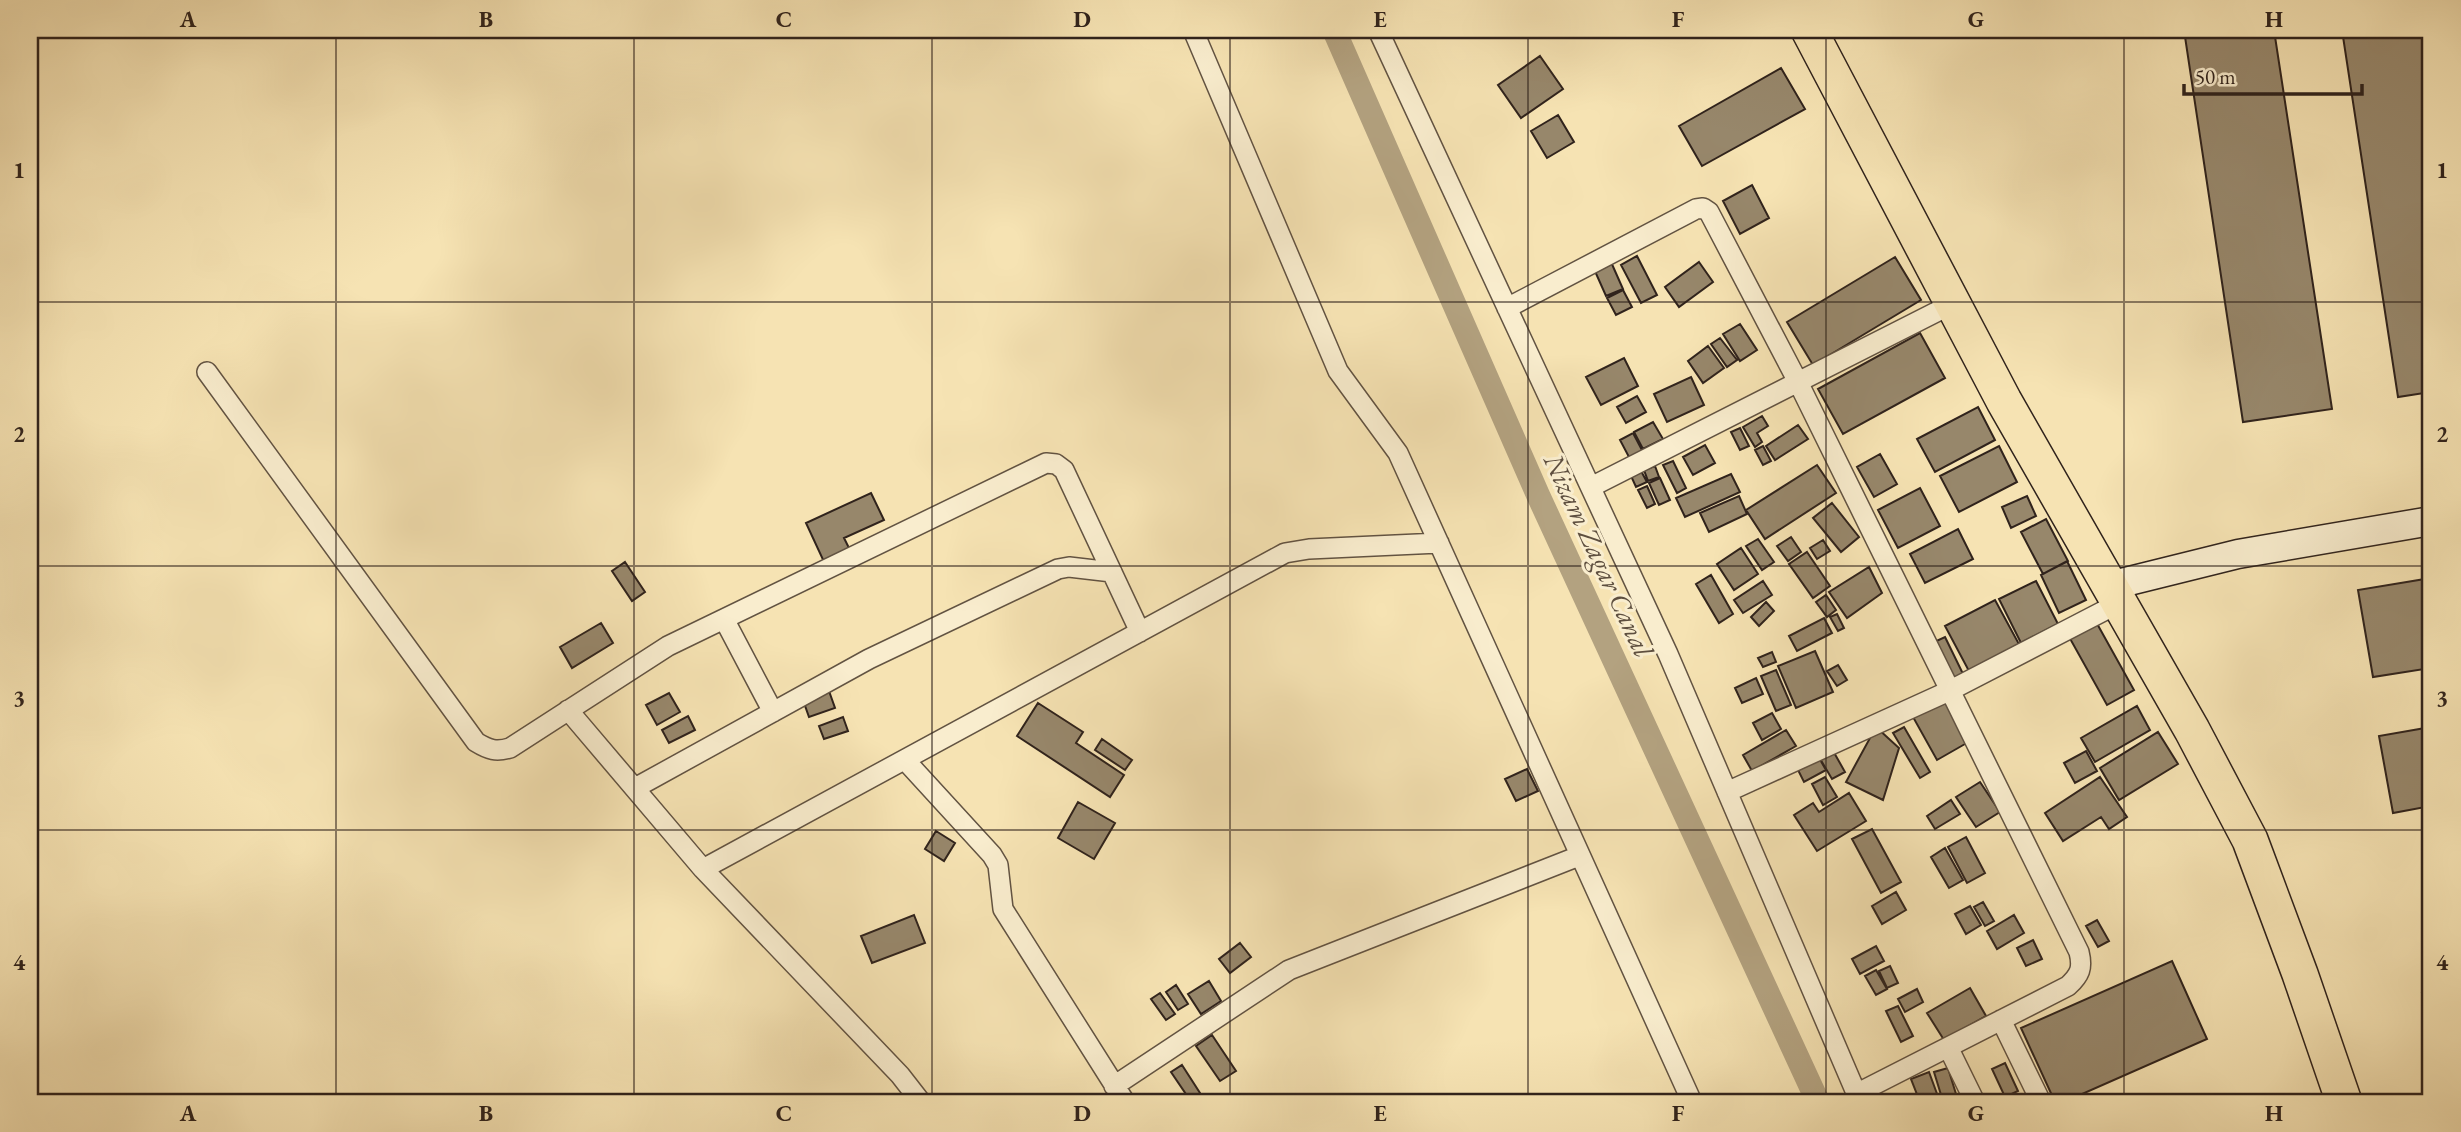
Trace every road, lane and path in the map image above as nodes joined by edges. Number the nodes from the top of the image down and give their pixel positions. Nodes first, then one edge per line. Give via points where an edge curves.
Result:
1 (1193, 30) edge
2 (1378, 30) edge
3 (1809, 30) edge
4 (1952, 304) junction
5 (1507, 308) junction
6 (207, 372) dead end
7 (1798, 382) junction
8 (1591, 487) junction
9 (2431, 521) edge
10 (1438, 543) junction
11 (1112, 572) junction
12 (2114, 594) junction
13 (724, 619) junction
14 (1140, 632) junction
15 (1949, 691) junction
16 (568, 710) junction
17 (773, 712) junction
18 (905, 760) junction
19 (635, 788) junction
20 (1727, 792) junction
21 (1579, 856) junction
22 (703, 869) junction
23 (2001, 1020) junction
24 (1948, 1047) junction
25 (1119, 1094) edge
26 (1858, 1098) edge
27 (921, 1102) edge
28 (1692, 1102) edge
29 (1975, 1102) edge
30 (2041, 1102) edge
31 (2344, 1102) edge

1 - 10 street via 1338,371 1392,443
2 - 5 street
3 - 4 highway
4 - 7 street
4 - 12 highway
5 - 7 street via 1703,208 1714,218
5 - 8 street
6 - 16 street via 476,742 499,752
7 - 8 street
7 - 15 street
8 - 20 street
9 - 12 main road via 2238,554
10 - 14 street via 1285,553
10 - 21 street
11 - 13 street via 1063,470 1046,463
11 - 14 street
11 - 17 street via 1058,569 869,659
12 - 15 street
12 - 31 highway via 2250,840
13 - 16 street via 662,649
13 - 17 street
14 - 18 street
15 - 20 street
15 - 23 street via 2080,952 2079,975 2068,986
16 - 19 street
17 - 19 street
18 - 22 street
18 - 25 street via 992,855 998,865 1003,909
19 - 22 street
20 - 26 street
21 - 25 street via 1289,970
21 - 28 street
22 - 27 street via 901,1075
23 - 24 street
23 - 30 street
24 - 26 street
24 - 29 street

